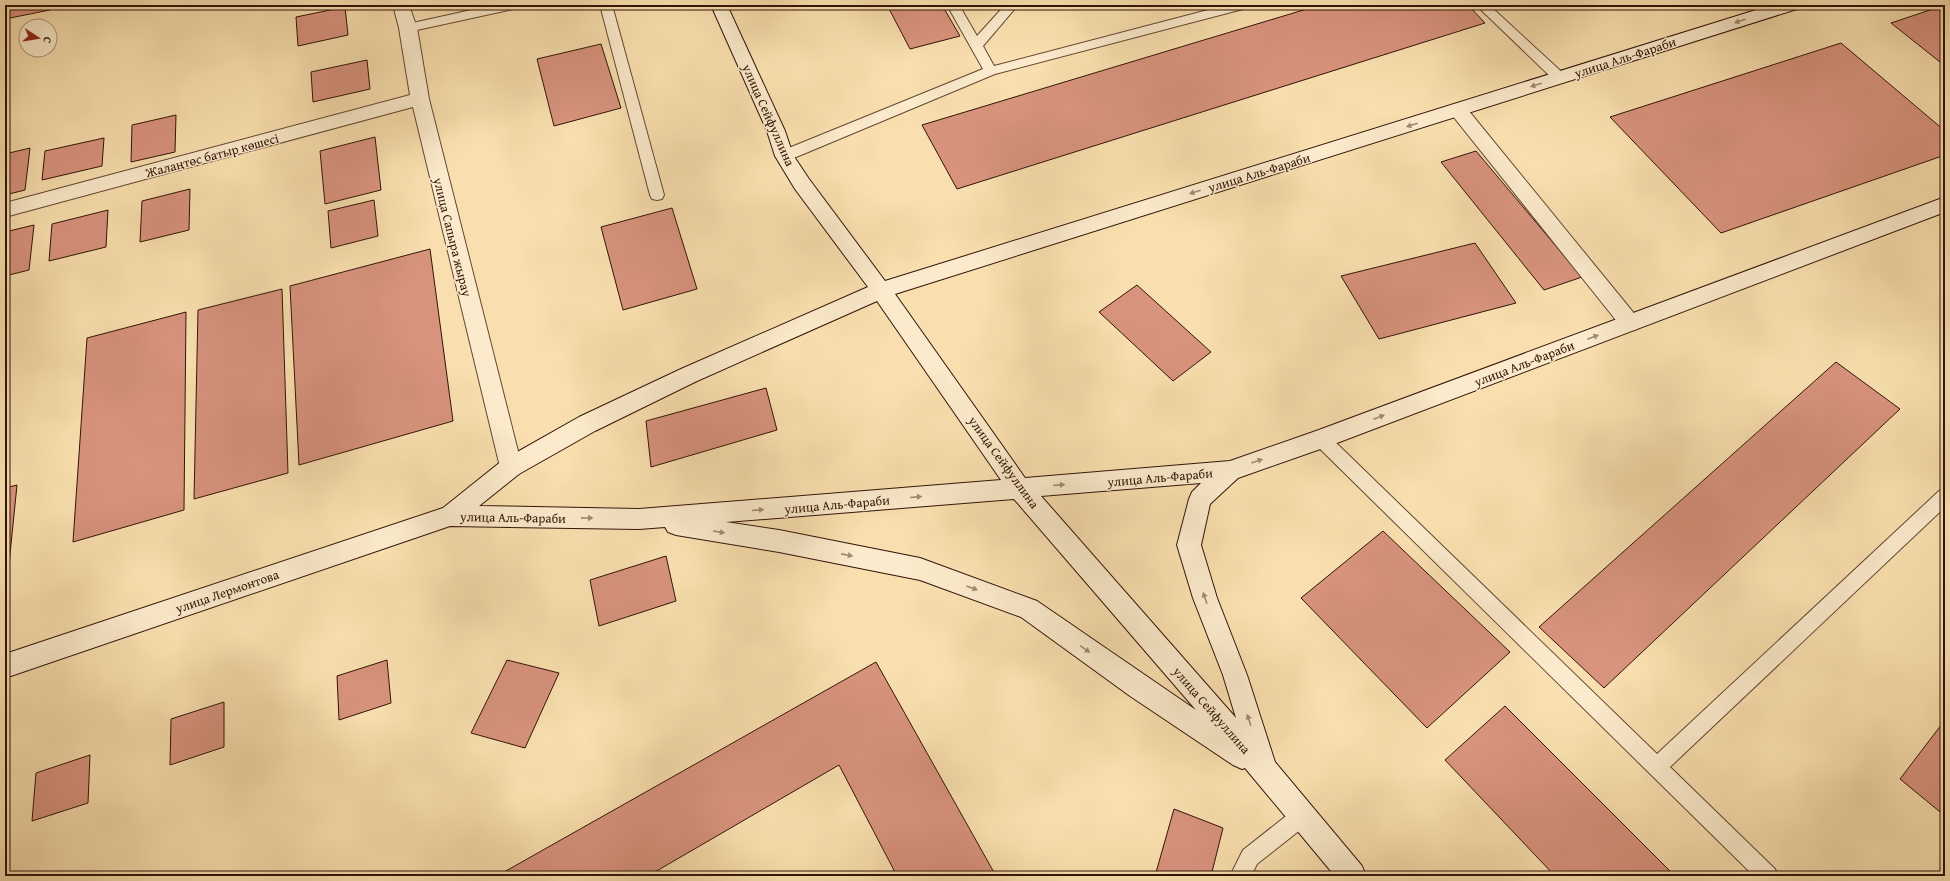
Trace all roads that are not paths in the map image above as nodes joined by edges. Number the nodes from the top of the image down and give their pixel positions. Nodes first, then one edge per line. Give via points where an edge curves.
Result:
1 (401, 5) edge
2 (513, 5) edge
3 (606, 5) edge
4 (718, 5) edge
5 (953, 5) edge
6 (1012, 5) edge
7 (1243, 5) edge
8 (1482, 5) edge
9 (1791, 5) edge
10 (472, 9) edge
11 (408, 28) junction
12 (976, 45) junction
13 (991, 71) junction
14 (1560, 78) junction
15 (420, 99) junction
16 (1458, 110) junction
17 (784, 156) junction
18 (657, 195) dead end
19 (1945, 204) edge
20 (5, 210) edge
21 (881, 290) junction
22 (1630, 323) junction
23 (1321, 439) junction
24 (510, 468) junction
25 (1230, 471) junction
26 (1020, 489) junction
27 (1945, 496) edge
28 (450, 516) junction
29 (639, 520) junction
30 (5, 666) edge
31 (1657, 767) junction
32 (1265, 771) junction
33 (1302, 816) junction
34 (1240, 876) edge
35 (1352, 876) edge
36 (1768, 876) edge

1 - 11 main road, улица Сапыра жырау
2 - 10 lane
3 - 18 lane
4 - 17 main road, улица Сейфуллина via 776,131
5 - 12 lane
6 - 12 lane
7 - 13 lane
8 - 14 lane
9 -> 14 main road, улица Аль-Фараби
10 - 11 lane
11 - 15 main road, улица Сапыра жырау
12 - 13 lane
13 - 17 lane
14 -> 16 main road, улица Аль-Фараби
15 - 20 main road, Жалаңтөс батыр көшесі
15 - 24 main road, улица Сапыра жырау
16 -> 21 main road, улица Аль-Фараби
16 - 22 main road
17 - 21 main road, улица Сейфуллина
19 - 22 main road, улица Аль-Фараби
21 - 24 main road, улица Аль-Фараби via 689,375 587,424
21 - 26 main road, улица Сейфуллина
23 -> 22 main road, улица Аль-Фараби
25 -> 23 main road, улица Аль-Фараби
23 - 31 lane
24 - 28 main road, улица Аль-Фараби
26 -> 25 main road, улица Аль-Фараби
32 -> 25 main road via 1235,675 1205,598 1190,545 1200,499
29 -> 26 main road, улица Аль-Фараби
26 - 32 main road, улица Сейфуллина
27 - 31 lane
28 -> 29 main road, улица Аль-Фараби
28 - 30 main road, улица Лермонтова
29 -> 32 main road via 779,541 920,569 1029,609 1138,687
31 - 36 lane
32 - 33 main road, улица Сейфуллина
33 - 34 lane via 1250,857
33 - 35 main road, улица Сейфуллина

